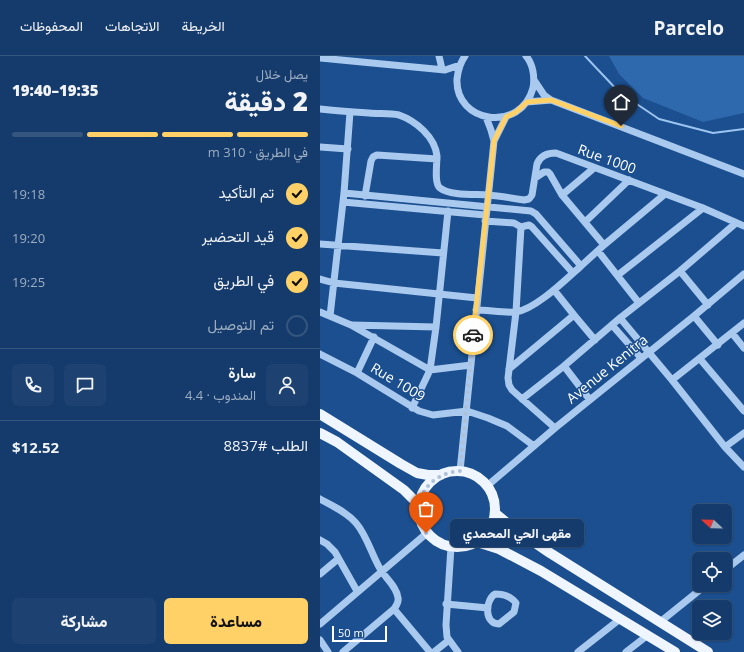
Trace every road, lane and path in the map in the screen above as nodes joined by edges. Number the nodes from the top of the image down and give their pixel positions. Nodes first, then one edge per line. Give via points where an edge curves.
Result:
1 (439, 56) edge
2 (465, 56) edge
3 (526, 56) edge
4 (320, 58) edge
5 (353, 58) edge
6 (460, 64) junction
7 (443, 70) junction
8 (457, 80) junction
9 (534, 80) junction
10 (551, 100) junction
11 (527, 102) junction
12 (320, 109) edge
13 (350, 112) junction
14 (486, 117) junction
15 (506, 117) junction
16 (494, 141) junction
17 (320, 147) edge
18 (348, 148) junction
19 (437, 159) junction
20 (594, 168) junction
21 (744, 174) edge
22 (534, 178) junction
23 (629, 180) junction
24 (344, 193) junction
25 (562, 194) junction
26 (665, 194) junction
27 (488, 195) junction
28 (365, 196) junction
29 (343, 202) junction
30 (486, 207) junction
31 (703, 208) junction
32 (448, 211) junction
33 (485, 218) junction
34 (585, 222) junction
35 (736, 223) junction
36 (744, 226) edge
37 (521, 227) junction
38 (320, 244) edge
39 (338, 245) junction
40 (604, 245) junction
41 (598, 251) junction
42 (443, 253) junction
43 (581, 266) junction
44 (680, 271) junction
45 (573, 273) junction
46 (618, 275) junction
47 (741, 276) edge
48 (320, 279) edge
49 (334, 283) junction
50 (744, 285) edge
51 (554, 290) junction
52 (440, 294) junction
53 (477, 298) junction
54 (639, 303) junction
55 (708, 304) junction
56 (476, 310) junction
57 (320, 312) edge
58 (516, 312) junction
59 (574, 315) junction
60 (330, 316) junction
61 (694, 316) junction
62 (620, 318) junction
63 (744, 323) edge
64 (350, 324) junction
65 (612, 325) junction
66 (436, 327) junction
67 (732, 333) junction
68 (374, 337) junction
69 (595, 340) junction
70 (718, 345) junction
71 (744, 348) edge
72 (648, 352) junction
73 (320, 354) edge
74 (641, 358) junction
75 (700, 359) junction
76 (470, 365) junction
77 (564, 366) junction
78 (509, 369) junction
79 (430, 370) junction
80 (357, 373) junction
81 (672, 380) junction
82 (522, 399) junction
83 (590, 400) junction
84 (412, 408) junction
85 (744, 411) edge
86 (466, 412) junction
87 (320, 414) edge
88 (554, 428) junction
89 (320, 433) edge
90 (744, 433) edge
91 (534, 446) junction
92 (725, 447) junction
93 (744, 467) edge
94 (460, 471) junction
95 (441, 475) junction
96 (487, 486) junction
97 (320, 499) edge
98 (419, 505) junction
99 (495, 513) junction
100 (426, 533) junction
101 (320, 540) edge
102 (477, 542) junction
103 (451, 547) junction
104 (744, 555) edge
105 (338, 559) junction
106 (732, 564) edge
107 (381, 571) junction
108 (320, 574) edge
109 (357, 592) junction
110 (697, 592) edge
111 (446, 604) junction
112 (488, 608) junction
113 (392, 611) junction
114 (620, 618) junction
115 (660, 622) junction
116 (320, 624) edge
117 (648, 635) junction
118 (320, 640) edge
119 (449, 640) junction
120 (350, 645) junction
121 (328, 652) edge
122 (343, 652) edge
123 (356, 652) edge
124 (430, 652) edge
125 (434, 652) edge
126 (458, 652) edge
127 (578, 652) edge
128 (626, 652) edge
129 (674, 652) edge
130 (708, 652) edge

1 - 7 street
2 - 6 street
3 - 9 street via 533,70
4 - 5 street
5 - 7 street
6 - 7 street
6 - 8 street
7 - 8 street
8 - 14 street via 461,98 470,109
9 - 10 street
9 - 11 street
10 - 11 street
10 - 21 street
11 - 15 street
12 - 13 street
13 - 18 street
13 - 19 street via 407,118 416,123 433,142
14 - 15 street
14 - 16 street
15 - 16 street
16 - 27 street
17 - 18 street
18 - 24 street
19 - 27 street via 436,182 439,188 452,192
19 - 28 street via 377,155 373,157
20 - 22 street, Rue 1000 via 556,153 549,153 539,159
20 - 23 street, Rue 1000
20 - 25 street
22 - 25 street via 548,172
22 - 27 street, Rue 1000 via 529,199
23 - 26 street, Rue 1000
23 - 34 street
24 - 28 street
24 - 29 street
25 - 34 street
26 - 31 street, Rue 1000
26 - 40 street
27 - 30 street
28 - 30 street
29 - 32 street
29 - 39 street
30 - 33 street
30 - 43 street via 531,211 536,214
31 - 35 street, Rue 1000
31 - 46 street
32 - 33 street
32 - 42 street
33 - 37 street via 514,223
33 - 53 street
34 - 40 street
35 - 36 street, Rue 1000
35 - 44 street
37 - 45 street via 532,227
37 - 58 street
38 - 39 street
39 - 42 street
39 - 49 street
40 - 41 street
41 - 43 street
41 - 46 street
42 - 52 street
43 - 45 street
44 - 54 street
44 - 55 street
45 - 51 street
46 - 54 street
47 - 50 street
47 - 55 street, Avenue Kenitra
48 - 49 street
49 - 52 street
49 - 60 street
51 - 58 street via 530,307
51 - 59 street
52 - 53 street
52 - 66 street
53 - 56 street
54 - 62 street
55 - 61 street, Avenue Kenitra
56 - 58 street
56 - 76 street
57 - 60 street
58 - 78 street
59 - 69 street
59 - 78 street
60 - 64 street
61 - 70 street
61 - 72 street, Avenue Kenitra
62 - 65 street
62 - 72 street
63 - 67 street
64 - 66 street
64 - 68 street
65 - 69 street
65 - 74 street
66 - 79 street
67 - 70 street
67 - 71 street
68 - 79 street
68 - 80 street
69 - 77 street
70 - 75 street
72 - 74 street, Avenue Kenitra
72 - 81 street
73 - 80 street, Rue 1009
74 - 83 street, Avenue Kenitra
75 - 81 street
75 - 85 street
76 - 79 street
76 - 86 street
77 - 82 street
77 - 83 street
78 - 82 street via 509,385
79 - 84 street
80 - 84 street, Rue 1009
81 - 92 street
82 - 88 street
83 - 88 street, Avenue Kenitra
84 - 86 street, Rue 1009 via 433,415
86 - 91 street via 507,426
86 - 94 street
87 - 95 main road via 417,473
88 - 91 street, Avenue Kenitra
89 - 98 main road via 337,442 404,490
90 - 92 street
91 - 96 street, Avenue Kenitra
92 - 93 street
94 - 95 main road
94 - 96 main road via 475,476
95 - 98 main road via 430,482
96 - 99 main road via 494,499
97 - 107 street via 356,523
98 - 100 main road via 421,522
99 - 102 main road via 486,534
99 - 115 main road via 550,553
100 - 103 main road via 437,542
100 - 107 street
101 - 105 street via 331,547
102 - 103 main road via 461,548
102 - 114 main road via 498,549 542,571
103 - 111 street
104 - 106 street
105 - 108 street
105 - 109 street
107 - 109 street
107 - 113 street via 397,594 398,602
109 - 116 street
110 - 115 street
111 - 112 street
111 - 119 street
112 - 112 street via 491,621 499,624 514,612 516,603 508,596 495,594 490,599
113 - 120 street
113 - 124 street
114 - 117 main road
114 - 127 street
115 - 130 main road
117 - 128 street
117 - 129 main road
118 - 121 street
119 - 125 street
119 - 126 street
120 - 122 street
120 - 123 street

